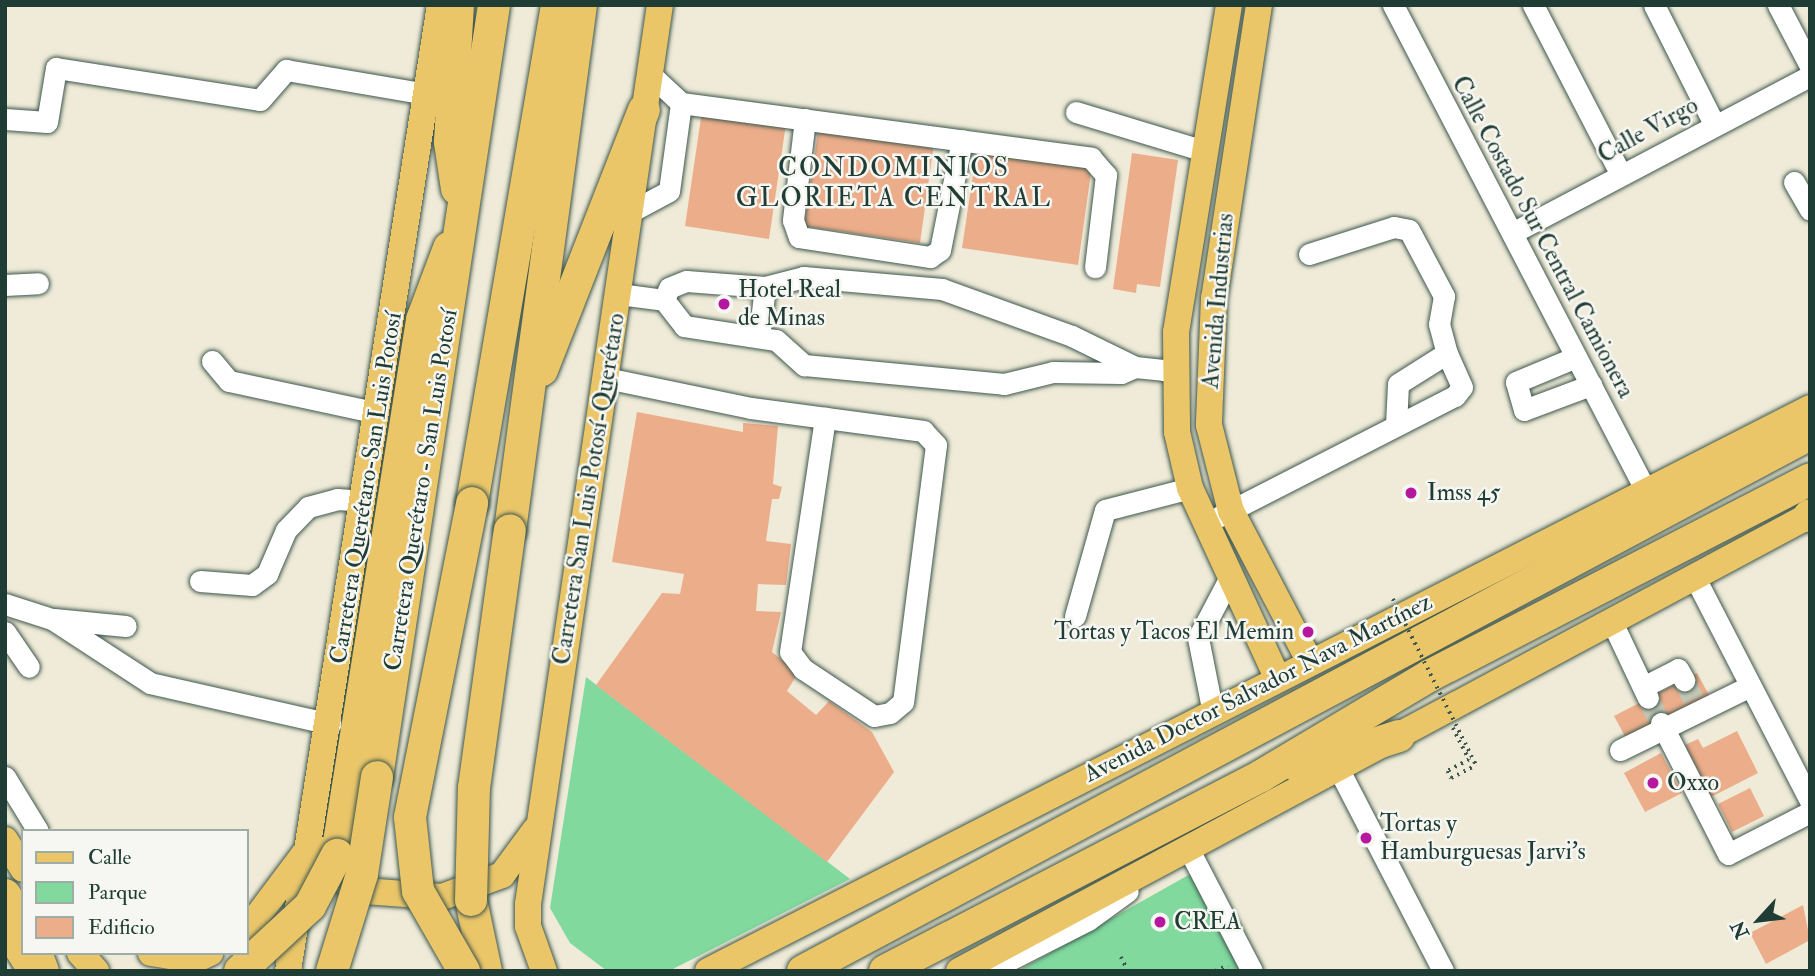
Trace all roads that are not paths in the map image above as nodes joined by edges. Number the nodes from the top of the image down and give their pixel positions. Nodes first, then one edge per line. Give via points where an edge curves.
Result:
1 (440, 5) edge
2 (458, 5) edge
3 (494, 5) edge
4 (557, 5) edge
5 (582, 5) edge
6 (660, 5) edge
7 (1229, 5) edge
8 (1259, 5) edge
9 (1393, 5) edge
10 (1533, 5) edge
11 (1654, 5) edge
12 (1778, 5) edge
13 (1810, 66) edge
14 (650, 74) junction
15 (1810, 76) edge
16 (426, 94) junction
17 (681, 103) junction
18 (645, 110) junction
19 (1076, 112) dead end
20 (805, 118) junction
21 (5, 119) edge
22 (1714, 124) junction
23 (1206, 138) junction
24 (962, 140) junction
25 (1621, 175) junction
26 (1794, 182) dead end
27 (1227, 205) junction
28 (1810, 210) edge
29 (630, 212) junction
30 (461, 233) junction
31 (1512, 233) junction
32 (1308, 254) dead end
33 (1096, 268) dead end
34 (38, 284) dead end
35 (5, 285) edge
36 (765, 287) junction
37 (619, 294) junction
38 (664, 300) junction
39 (1057, 333) junction
40 (759, 337) junction
41 (1447, 353) junction
42 (1576, 357) junction
43 (212, 361) dead end
44 (1135, 368) junction
45 (1173, 371) junction
46 (1053, 372) junction
47 (606, 378) junction
48 (1591, 384) junction
49 (1810, 408) edge
50 (378, 414) junction
51 (523, 417) junction
52 (825, 418) junction
53 (1396, 425) junction
54 (1810, 434) edge
55 (1810, 479) edge
56 (1190, 488) junction
57 (1647, 493) junction
58 (364, 501) junction
59 (1231, 511) junction
60 (1810, 516) edge
61 (1592, 520) junction
62 (1205, 523) junction
63 (1694, 576) junction
64 (1230, 577) junction
65 (200, 581) dead end
66 (5, 604) edge
67 (1485, 609) junction
68 (1075, 616) dead end
69 (52, 619) junction
70 (1611, 620) junction
71 (126, 626) dead end
72 (5, 632) edge
73 (1309, 660) junction
74 (29, 667) dead end
75 (1277, 677) junction
76 (1684, 680) dead end
77 (1750, 686) junction
78 (1212, 708) junction
79 (330, 724) junction
80 (1662, 726) junction
81 (1399, 736) junction
82 (1620, 750) dead end
83 (1340, 772) junction
84 (1261, 776) junction
85 (5, 777) edge
86 (1810, 802) edge
87 (1810, 812) edge
88 (316, 814) junction
89 (540, 818) junction
90 (5, 819) edge
91 (37, 829) edge
92 (21, 837) edge
93 (5, 840) edge
94 (323, 851) junction
95 (1180, 854) junction
96 (21, 866) edge
97 (5, 895) edge
98 (471, 900) junction
99 (21, 920) edge
100 (248, 929) edge
101 (5, 930) edge
102 (82, 955) edge
103 (135, 955) edge
104 (164, 955) edge
105 (206, 955) edge
106 (762, 958) edge
107 (31, 971) edge
108 (96, 971) edge
109 (155, 971) edge
110 (240, 971) edge
111 (288, 971) edge
112 (332, 971) edge
113 (464, 971) edge
114 (473, 971) edge
115 (486, 971) edge
116 (544, 971) edge
117 (708, 971) edge
118 (803, 971) edge
119 (885, 971) edge
120 (959, 971) edge
121 (988, 971) edge
122 (1252, 971) edge
123 (1443, 971) edge

1 - 16 main road, Carretera Querétaro-San Luis Potosí
2 - 30 highway via 450,142
3 - 30 highway, Carretera Querétaro - San Luis Potosí
4 - 113 highway, bridge via 472,503 410,817 418,891
5 - 51 highway
6 - 14 main road, Carretera San Luis Potosí-Querétaro
7 - 23 main road, Avenida Industrias
8 - 27 main road, Avenida Industrias
9 - 31 street, Calle Costado Sur Central Camionera
10 - 25 street
11 - 22 street
12 - 13 street
14 - 17 street
14 - 18 main road, Carretera San Luis Potosí-Querétaro
15 - 22 street, Calle Virgo
16 - 21 street via 286,70 260,100 57,68 47,122
16 - 50 main road, Carretera Querétaro-San Luis Potosí
17 - 20 street
17 - 29 street via 669,191
18 - 29 main road, Carretera San Luis Potosí-Querétaro
18 - 51 highway
19 - 23 street
20 - 24 street
20 - 24 street via 793,220 799,237 930,257 940,250
22 - 25 street, Calle Virgo
23 - 27 main road via 1224,145
23 - 45 main road, Avenida Industrias
24 - 33 street via 1091,158 1101,165 1106,176
25 - 31 street, Calle Virgo
26 - 28 street
27 - 59 main road, Avenida Industrias via 1207,361 1215,468
29 - 37 main road, Carretera San Luis Potosí-Querétaro
30 - 94 highway via 443,253 422,320
30 - 112 highway, Carretera Querétaro - San Luis Potosí, bridge via 362,874
31 - 42 street, Calle Costado Sur Central Camionera
32 - 41 street via 1394,227 1409,230 1444,296 1439,324
34 - 35 street
36 - 38 street via 686,281 669,288
36 - 39 street via 804,277 942,289
36 - 40 street
37 - 38 street
37 - 47 main road, Carretera San Luis Potosí-Querétaro
38 - 40 street via 684,326
39 - 44 street via 1122,356
39 - 46 street
40 - 46 street via 776,340 804,365 1004,384
41 - 53 street via 1398,384
41 - 53 street via 1460,392
42 - 48 street, Calle Costado Sur Central Camionera
42 - 48 street via 1516,382 1524,410
43 - 50 street via 229,381
44 - 45 street
44 - 46 street via 1121,373
45 - 56 main road, Avenida Industrias via 1177,432
47 - 52 street
47 - 89 main road, Carretera San Luis Potosí-Querétaro
48 - 57 street, Calle Costado Sur Central Camionera
49 - 57 main road, Avenida Doctor Salvador Nava Martínez
50 - 58 main road, Carretera Querétaro-San Luis Potosí
51 - 98 highway, bridge via 474,788
52 - 52 street via 923,431 936,445 903,702 890,713 874,716 803,669 790,652
53 - 59 street
54 - 67 highway, Avenida Doctor Salvador Nava Martínez via 1635,523
55 - 84 highway via 1429,676
56 - 62 main road, Avenida Industrias
56 - 68 street via 1105,510
57 - 61 main road, Avenida Doctor Salvador Nava Martínez
58 - 65 street via 337,499 308,507 286,530 267,574 252,585
58 - 79 main road, Carretera Querétaro-San Luis Potosí
59 - 62 street
59 - 73 main road, Avenida Industrias
60 - 63 main road
61 - 67 highway
61 - 73 main road, Avenida Doctor Salvador Nava Martínez
62 - 64 main road, Avenida Industrias
63 - 70 main road
63 - 77 street
64 - 75 main road, Avenida Industrias
64 - 78 street via 1198,638
66 - 69 street
67 - 118 highway, Avenida Doctor Salvador Nava Martínez
69 - 71 street
69 - 79 street via 150,682
70 - 76 street via 1645,693 1678,669
70 - 81 main road
72 - 74 street
73 - 75 main road, Avenida Doctor Salvador Nava Martínez
75 - 78 main road, Avenida Doctor Salvador Nava Martínez
77 - 80 street
77 - 86 street
78 - 106 main road, Avenida Doctor Salvador Nava Martínez
79 - 88 main road, Carretera Querétaro-San Luis Potosí
80 - 82 street
80 - 87 street via 1728,854
81 - 83 main road
81 - 84 highway
83 - 95 main road
83 - 123 street
84 - 119 highway
85 - 91 street
88 - 89 main road via 324,856 338,879 372,896 406,898 465,893 502,876
88 - 94 main road, Carretera Querétaro-San Luis Potosí
89 - 116 main road, Carretera San Luis Potosí-Querétaro via 528,926
90 - 92 main road
93 - 96 main road
94 - 100 main road
94 - 110 highway, bridge via 310,905
94 - 111 main road, Carretera Querétaro-San Luis Potosí
95 - 120 main road
95 - 121 street via 1088,920
95 - 122 street
97 - 99 highway
98 - 114 highway
98 - 115 highway
101 - 107 main road
102 - 108 main road
103 - 109 main road
104 - 105 main road via 195,960
106 - 117 main road, Avenida Doctor Salvador Nava Martínez

